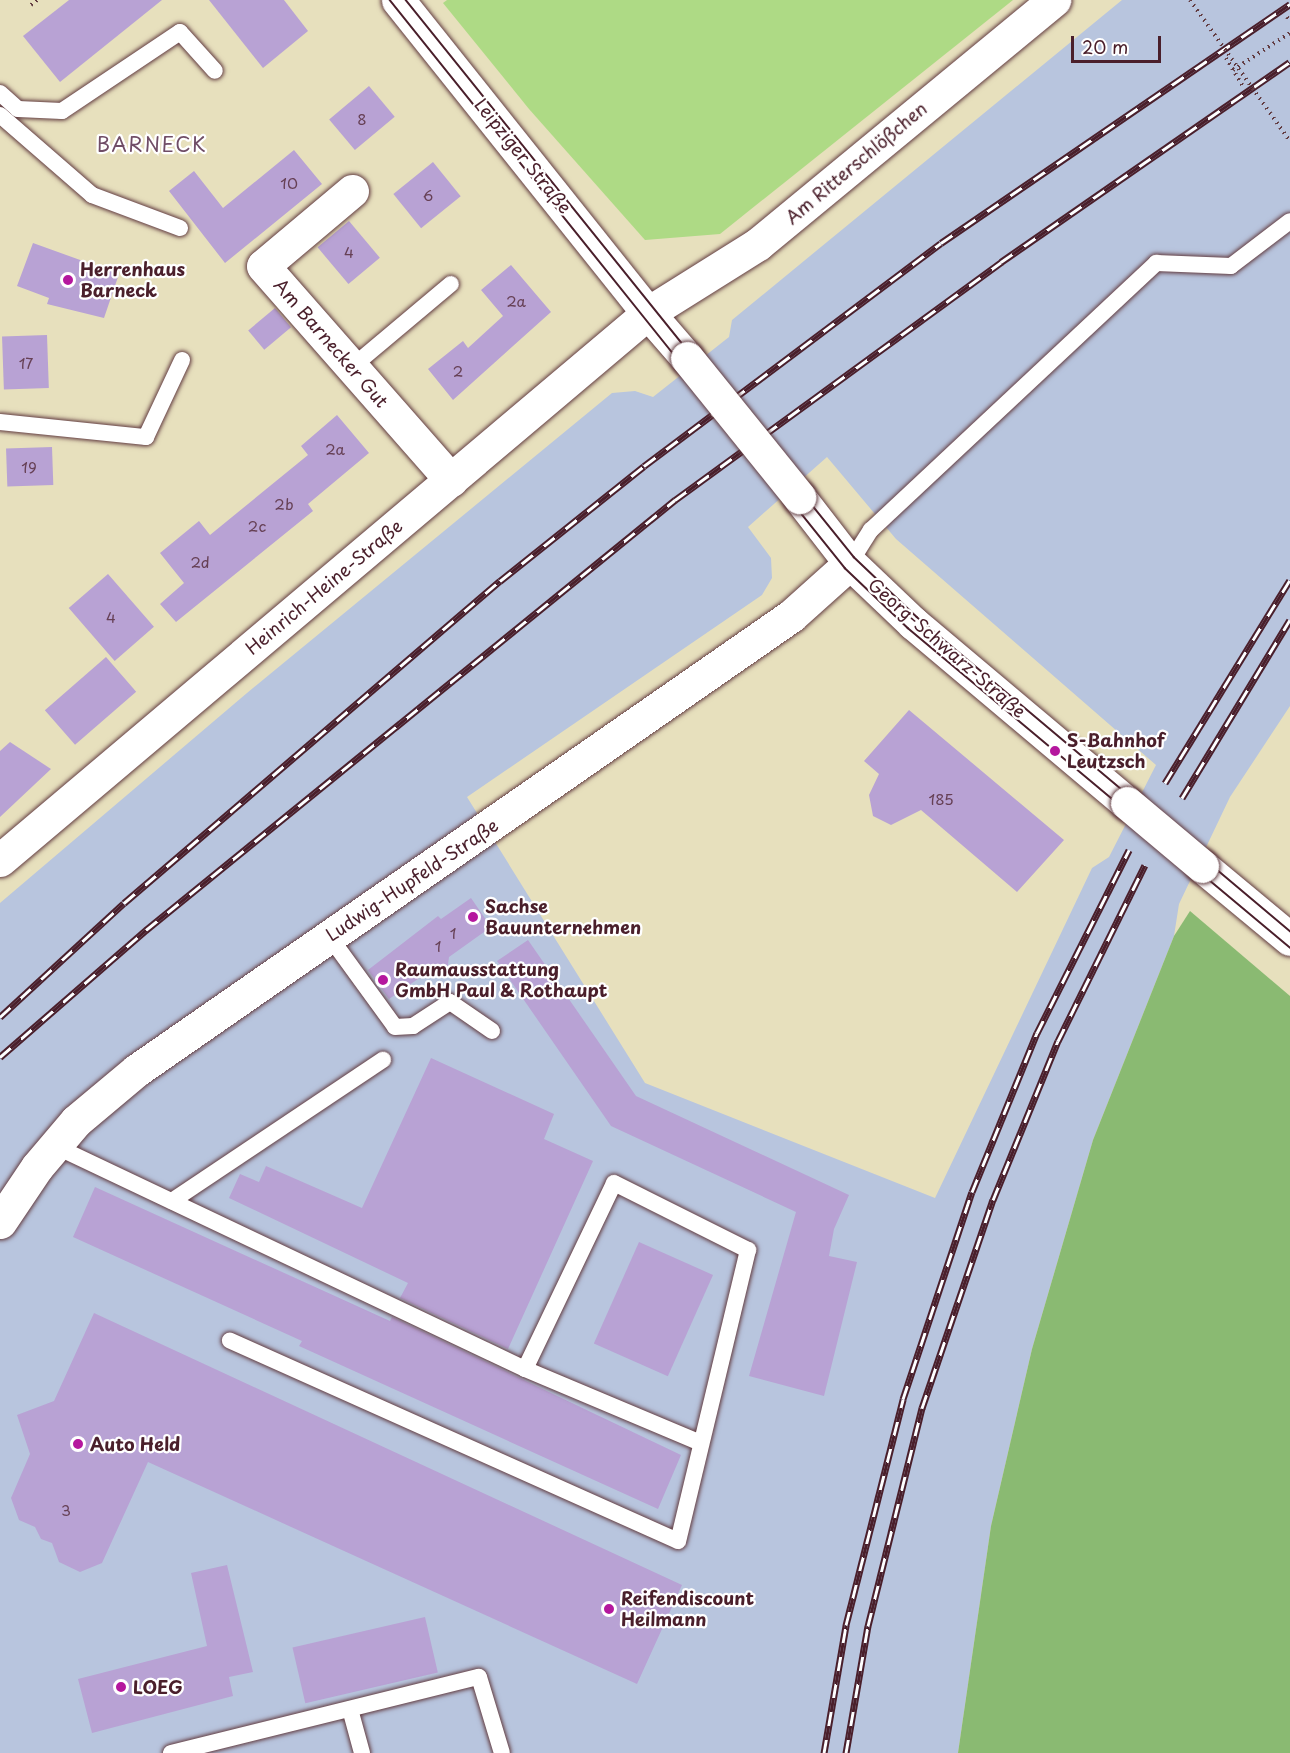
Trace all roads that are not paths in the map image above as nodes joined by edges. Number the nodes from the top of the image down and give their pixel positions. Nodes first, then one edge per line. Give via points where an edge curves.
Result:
1 (398, 0) edge
2 (1044, 3) edge
3 (215, 71) dead end
4 (0, 93) edge
5 (0, 115) edge
6 (352, 191) dead end
7 (1290, 220) edge
8 (180, 228) dead end
9 (451, 284) dead end
10 (648, 313) junction
11 (182, 360) dead end
12 (352, 367) junction
13 (0, 422) edge
14 (451, 480) junction
15 (850, 563) junction
16 (0, 860) edge
17 (329, 936) junction
18 (1290, 939) edge
19 (492, 1031) dead end
20 (383, 1060) dead end
21 (55, 1146) junction
22 (172, 1201) junction
23 (0, 1222) edge
24 (230, 1341) dead end
25 (525, 1369) junction
26 (701, 1443) junction
27 (350, 1709) junction
28 (171, 1753) edge
29 (363, 1753) edge
30 (502, 1753) edge

1 - 10 street, Leipziger Straße
2 - 10 street, Am Ritterschlößchen via 758,244
3 - 4 lane via 180,32 62,111 18,110
5 - 8 lane via 92,195
6 - 12 street, Am Barnecker Gut via 263,266
7 - 15 lane via 1231,266 1156,263 871,530
9 - 12 lane
10 - 14 street, Heinrich-Heine-Straße
10 - 15 street, Georg-Schwarz-Straße, bridge
11 - 13 lane via 146,437
12 - 14 street, Am Barnecker Gut
14 - 16 street, Heinrich-Heine-Straße
15 - 17 street, Ludwig-Hupfeld-Straße via 791,615
15 - 18 street, Georg-Schwarz-Straße, bridge via 913,623
17 - 19 lane via 395,1027 413,1026 450,1002
17 - 21 street, Ludwig-Hupfeld-Straße via 137,1070 76,1121
20 - 22 lane
21 - 22 lane
21 - 23 street, Ludwig-Hupfeld-Straße
22 - 25 lane
24 - 26 lane via 678,1541
25 - 26 lane
25 - 26 lane via 614,1183 748,1250
27 - 28 lane
27 - 29 lane
27 - 30 lane via 479,1677

